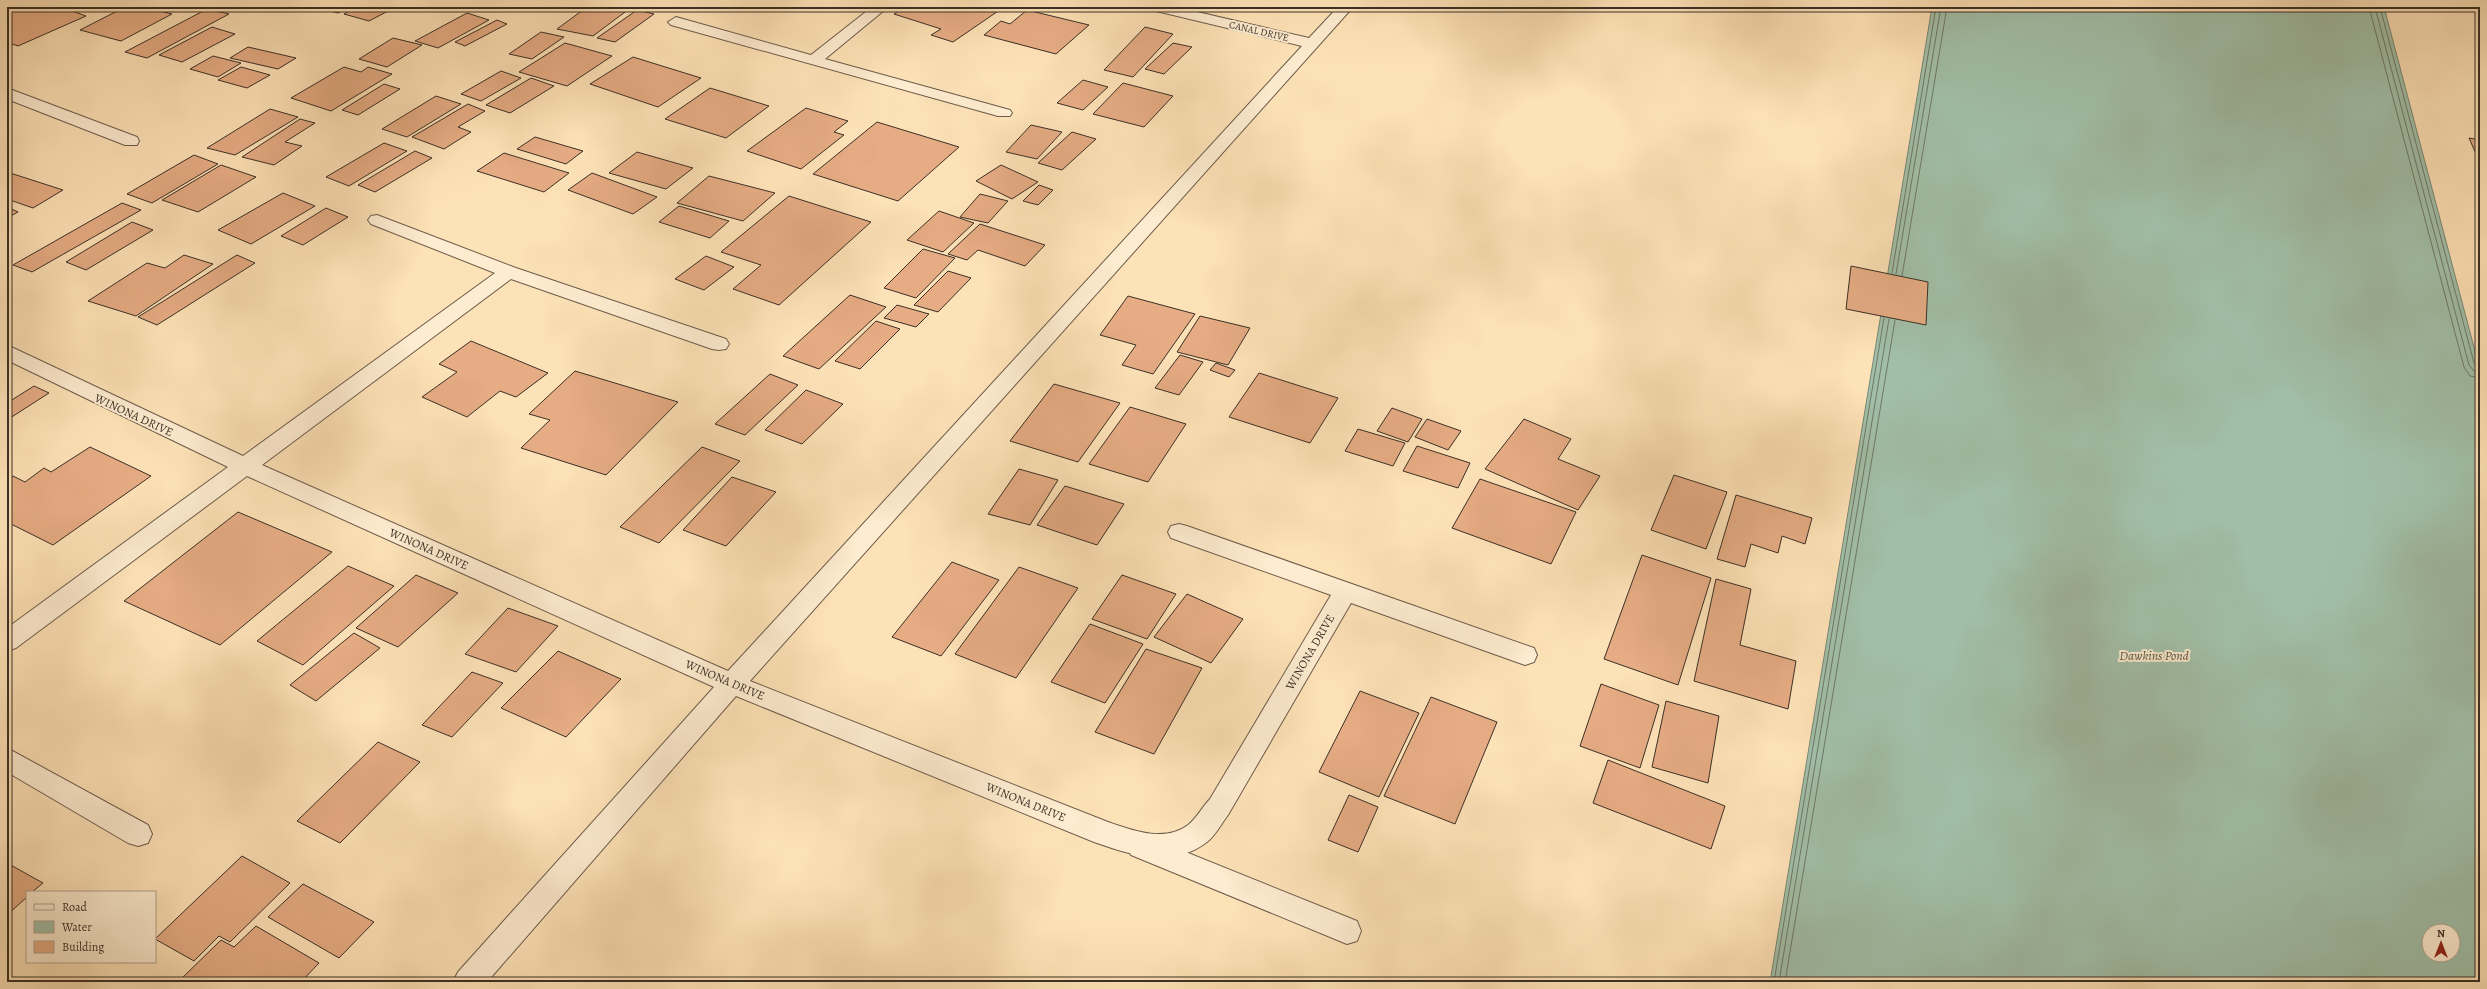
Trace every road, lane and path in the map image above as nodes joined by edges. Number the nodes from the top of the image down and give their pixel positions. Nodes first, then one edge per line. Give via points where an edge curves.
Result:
1 (881, 7) edge
2 (1157, 7) edge
3 (1346, 7) edge
4 (676, 22) dead end
5 (1313, 44) junction
6 (815, 59) junction
7 (7, 93) edge
8 (1004, 113) dead end
9 (131, 140) dead end
10 (377, 220) dead end
11 (509, 272) junction
12 (719, 344) dead end
13 (7, 352) edge
14 (244, 466) junction
15 (1179, 532) dead end
16 (1345, 592) junction
17 (7, 641) edge
18 (1524, 655) dead end
19 (732, 684) junction
20 (7, 759) edge
21 (138, 834) dead end
22 (1134, 843) junction
23 (1347, 931) dead end
24 (468, 982) edge

1 - 6 street
2 - 5 street, CANAL DRIVE
3 - 5 street
4 - 6 street
5 - 19 street
6 - 8 street
7 - 9 street
10 - 11 street
11 - 12 street
11 - 14 street
13 - 14 street, WINONA DRIVE
14 - 17 street
14 - 19 street, WINONA DRIVE
15 - 16 street
16 - 18 street
16 - 22 street, WINONA DRIVE via 1219,806 1198,833 1170,846
19 - 22 street, WINONA DRIVE
19 - 24 street
20 - 21 street
22 - 23 street

